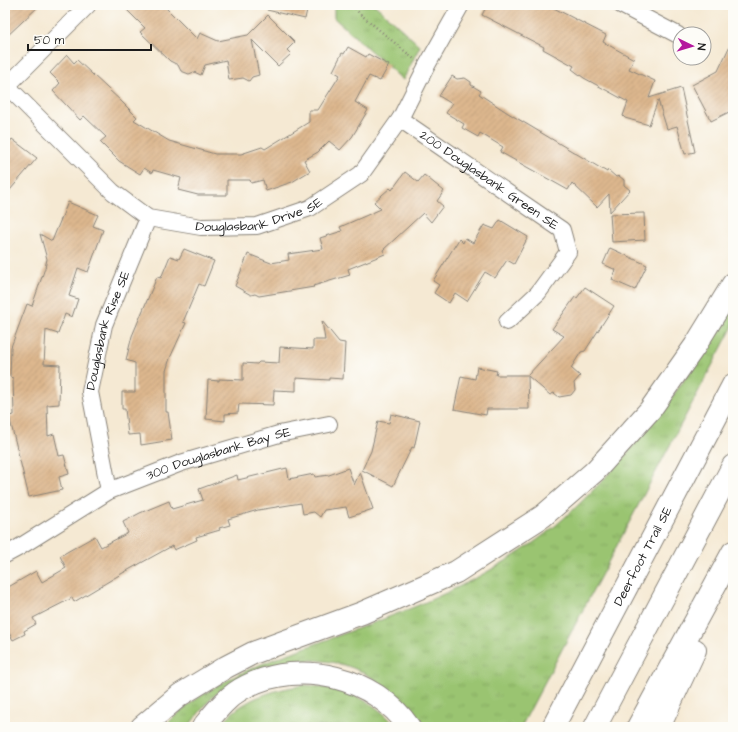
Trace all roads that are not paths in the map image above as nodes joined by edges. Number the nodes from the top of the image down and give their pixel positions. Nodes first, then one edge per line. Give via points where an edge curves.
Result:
1 (88, 5) edge
2 (461, 5) edge
3 (621, 5) edge
4 (672, 32) edge
5 (6, 86) edge
6 (400, 119) junction
7 (148, 218) junction
8 (733, 284) edge
9 (507, 322) dead end
10 (733, 385) edge
11 (329, 424) dead end
12 (733, 466) edge
13 (109, 491) junction
14 (733, 552) edge
15 (5, 555) edge
16 (733, 570) edge
17 (154, 720) edge
18 (142, 727) edge
19 (203, 727) edge
20 (409, 727) edge
21 (553, 727) edge
22 (595, 727) edge
23 (638, 727) edge
24 (659, 727) edge

1 - 5 street
2 - 6 street, Douglasbank Drive SE
3 - 4 street
5 - 7 street, Douglasbank Drive SE via 113,192
6 - 7 street, Douglasbank Drive SE via 361,174 310,208 257,226 201,227
6 - 9 street, 200 Douglasbank Green SE via 562,230 568,252 538,293
7 - 13 street, Douglasbank Rise SE via 104,325 90,392
8 - 17 highway via 695,346 650,410 595,471 543,516 456,572 362,613 226,666 185,692
10 - 21 highway, Deerfoot Trail SE
11 - 13 street, 300 Douglasbank Bay SE via 279,434 196,459
12 - 22 highway
13 - 15 street
14 - 23 highway
16 - 24 highway
17 - 18 highway
19 - 20 highway via 222,703 247,686 296,674 350,681 375,693 400,714

